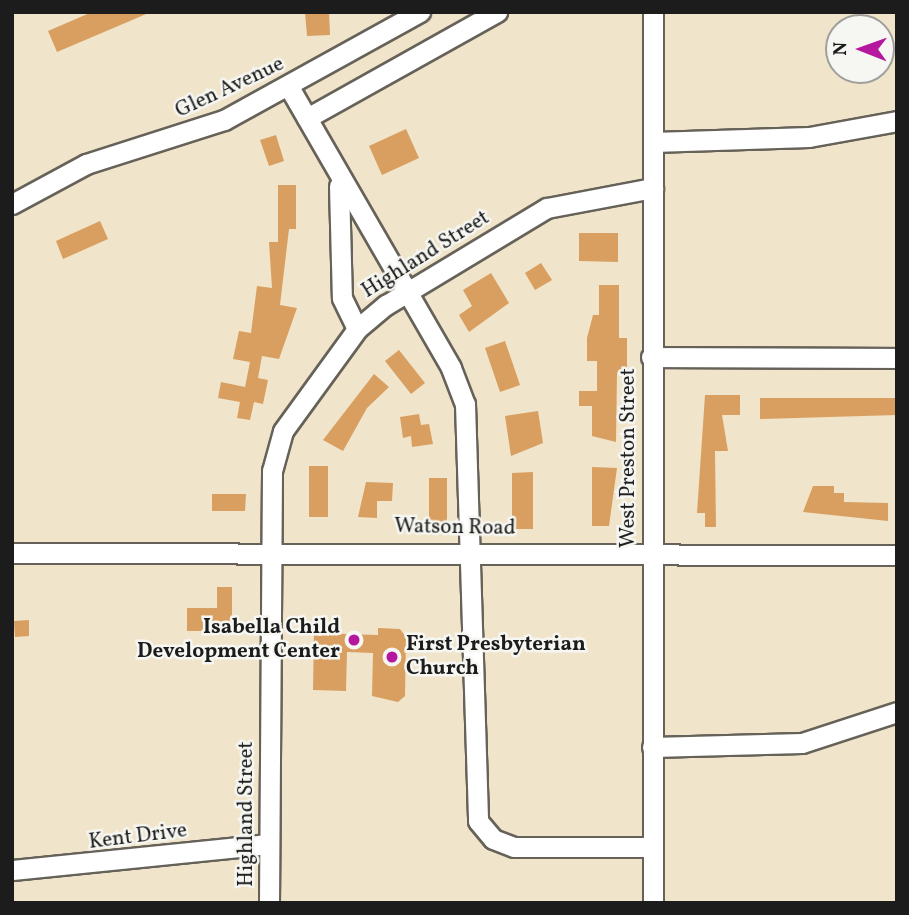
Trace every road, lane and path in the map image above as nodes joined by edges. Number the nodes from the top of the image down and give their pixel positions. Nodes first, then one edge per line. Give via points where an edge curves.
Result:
1 (420, 12) edge
2 (497, 12) edge
3 (653, 12) edge
4 (289, 87) junction
5 (307, 118) junction
6 (897, 121) edge
7 (653, 142) junction
8 (334, 169) junction
9 (653, 188) junction
10 (12, 204) edge
11 (408, 291) junction
12 (357, 330) junction
13 (651, 357) junction
14 (897, 358) edge
15 (271, 550) junction
16 (472, 551) junction
17 (12, 553) edge
18 (652, 554) junction
19 (897, 555) edge
20 (897, 712) edge
21 (652, 747) junction
22 (269, 844) junction
23 (652, 847) junction
24 (12, 870) edge
25 (269, 903) edge
26 (653, 903) edge

1 - 4 street, Glen Avenue
2 - 5 street
3 - 7 street, West Preston Street
4 - 5 street
4 - 10 street, Glen Avenue via 204,128 86,164
5 - 8 street
6 - 7 street via 809,137
7 - 9 street, West Preston Street
8 - 11 street
8 - 12 street via 344,212 342,298
9 - 11 street, Highland Street via 556,204
9 - 13 street, West Preston Street
11 - 12 street, Highland Street
11 - 16 street via 465,404
12 - 15 street, Highland Street via 279,440
13 - 14 street
13 - 18 street, West Preston Street
15 - 16 street, Watson Road
15 - 17 street, Watson Road
15 - 22 street, Highland Street
16 - 18 street, Watson Road
16 - 23 street via 474,806 482,828 514,847
18 - 19 street, Watson Road
18 - 21 street, West Preston Street
20 - 21 street via 802,743
21 - 23 street, West Preston Street
22 - 24 street, Kent Drive
22 - 25 street, Highland Street
23 - 26 street, West Preston Street

